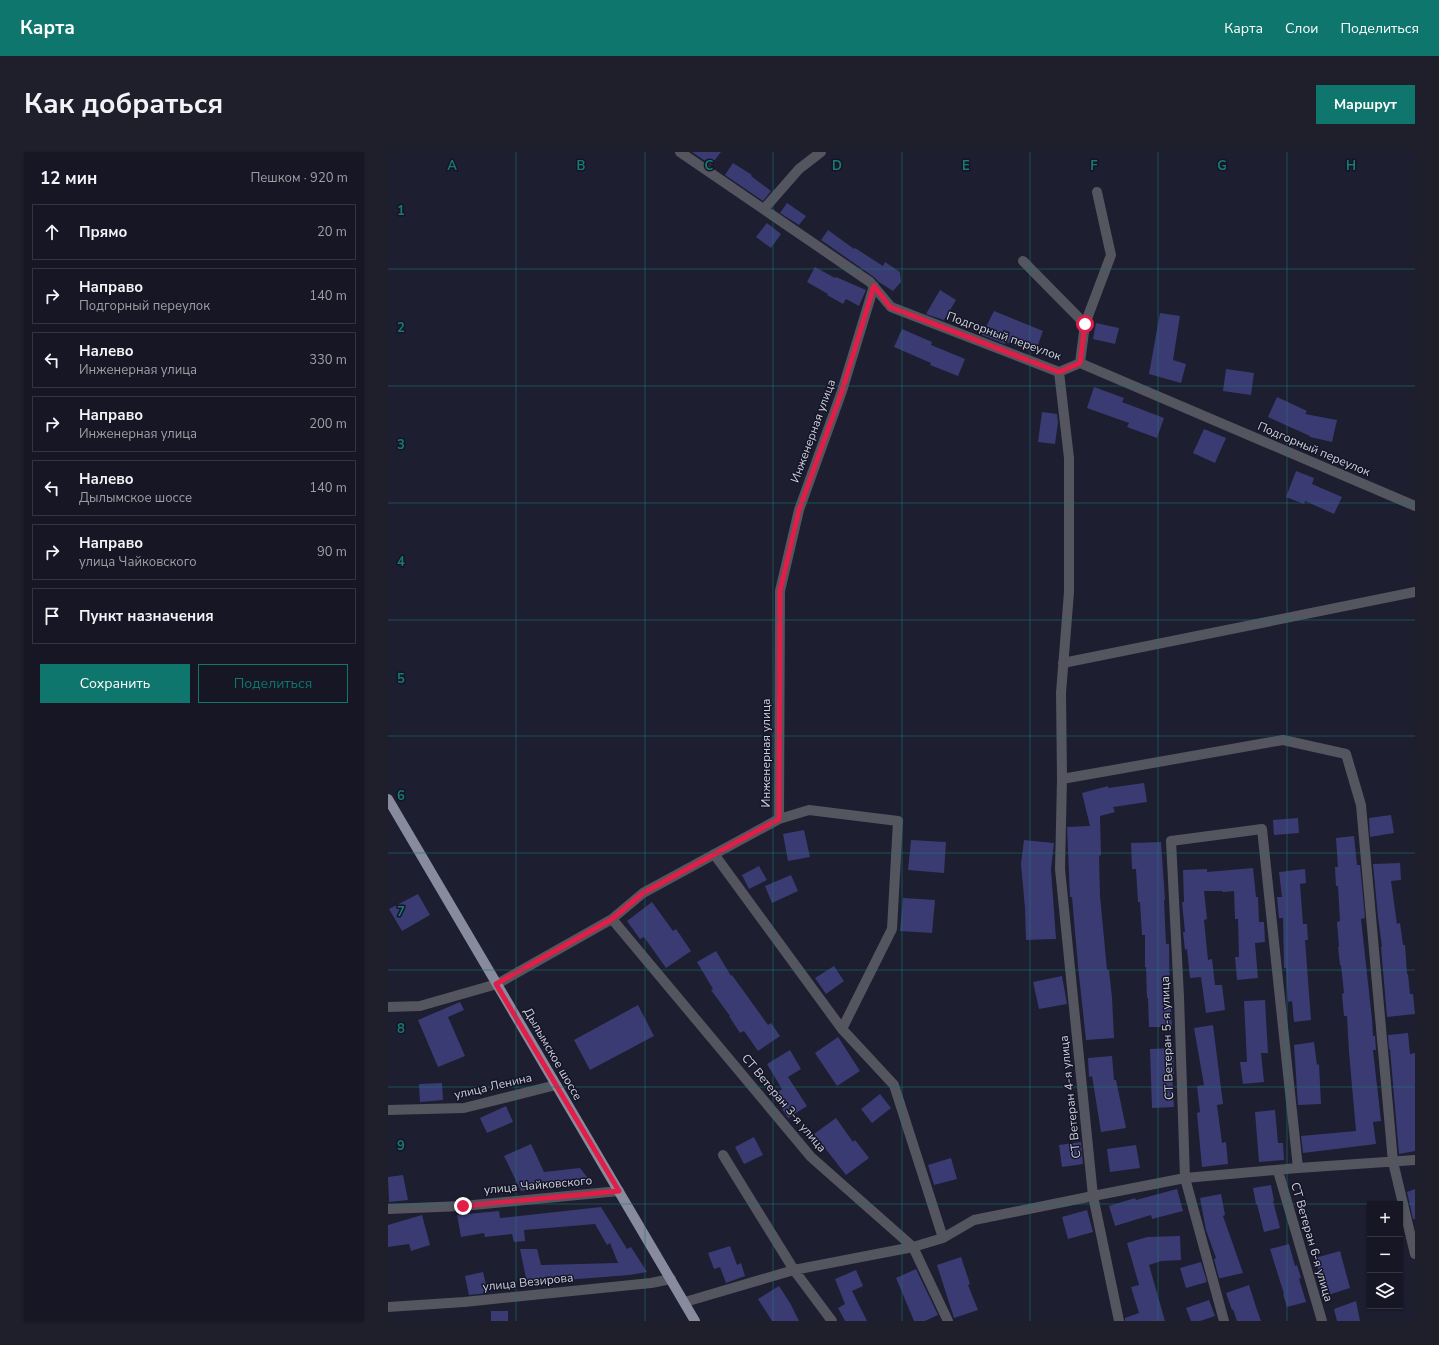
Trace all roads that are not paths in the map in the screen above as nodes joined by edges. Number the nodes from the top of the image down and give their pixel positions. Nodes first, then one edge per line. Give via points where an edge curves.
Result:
1 (680, 152) edge
2 (821, 152) edge
3 (1097, 192) dead end
4 (764, 209) junction
5 (1023, 261) dead end
6 (874, 286) junction
7 (1085, 324) junction
8 (1080, 363) junction
9 (1059, 372) junction
10 (1415, 506) edge
11 (1415, 592) edge
12 (1063, 663) junction
13 (1062, 779) junction
14 (388, 800) edge
15 (779, 819) junction
16 (714, 854) junction
17 (612, 919) junction
18 (496, 984) junction
19 (388, 1007) edge
20 (842, 1029) junction
21 (556, 1085) junction
22 (388, 1110) edge
23 (722, 1155) dead end
24 (1415, 1160) edge
25 (1393, 1162) junction
26 (1298, 1168) junction
27 (1278, 1171) junction
28 (1186, 1178) junction
29 (619, 1191) junction
30 (1093, 1196) junction
31 (388, 1209) edge
32 (942, 1238) junction
33 (913, 1248) junction
34 (1415, 1254) edge
35 (794, 1270) junction
36 (671, 1279) junction
37 (685, 1302) junction
38 (388, 1307) edge
39 (695, 1321) edge
40 (832, 1321) edge
41 (948, 1321) edge
42 (1119, 1321) edge
43 (1224, 1321) edge
44 (1322, 1321) edge

1 - 4 street, Подгорный переулок
2 - 4 street via 799,169
3 - 7 street via 1111,255
4 - 6 street, Подгорный переулок
5 - 7 street
6 - 9 street, Подгорный переулок via 890,307
6 - 15 street, Инженерная улица via 842,391 799,510 780,591
7 - 8 street
8 - 9 street, Подгорный переулок
8 - 10 street, Подгорный переулок
9 - 12 street, СТ Ветеран 4-я улица via 1069,458 1069,592
11 - 12 street
12 - 13 street, СТ Ветеран 4-я улица
13 - 25 street via 1282,740 1346,754 1361,805
13 - 30 street, СТ Ветеран 4-я улица via 1060,869
14 - 18 main road, Дылымское шоссе
15 - 16 street, Инженерная улица
15 - 20 street via 809,810 898,822 892,929
16 - 17 street, Инженерная улица via 643,893
16 - 20 street
17 - 18 street, Инженерная улица
17 - 33 street, СТ Ветеран 3-я улица via 811,1157
18 - 19 street, Инженерная улица via 420,1006
18 - 21 main road, Дылымское шоссе
20 - 32 street via 894,1085
21 - 22 street, улица Ленина via 464,1108
21 - 29 main road, Дылымское шоссе
23 - 35 street
24 - 25 street
25 - 26 street
25 - 34 street
26 - 27 street
26 - 28 street, СТ Ветеран 5-я улица via 1262,829 1171,841
27 - 28 street
27 - 44 street, СТ Ветеран 6-я улица
28 - 30 street
28 - 43 street, СТ Ветеран 5-я улица
29 - 31 street, улица Чайковского via 463,1206
29 - 36 main road, Дылымское шоссе
30 - 32 street via 974,1220
30 - 42 street, СТ Ветеран 4-я улица
32 - 33 street
33 - 35 street
33 - 41 street, СТ Ветеран 3-я улица
35 - 37 street
35 - 40 street
36 - 37 main road, Дылымское шоссе
36 - 38 street, улица Везирова via 464,1302
37 - 39 main road, Дылымское шоссе

